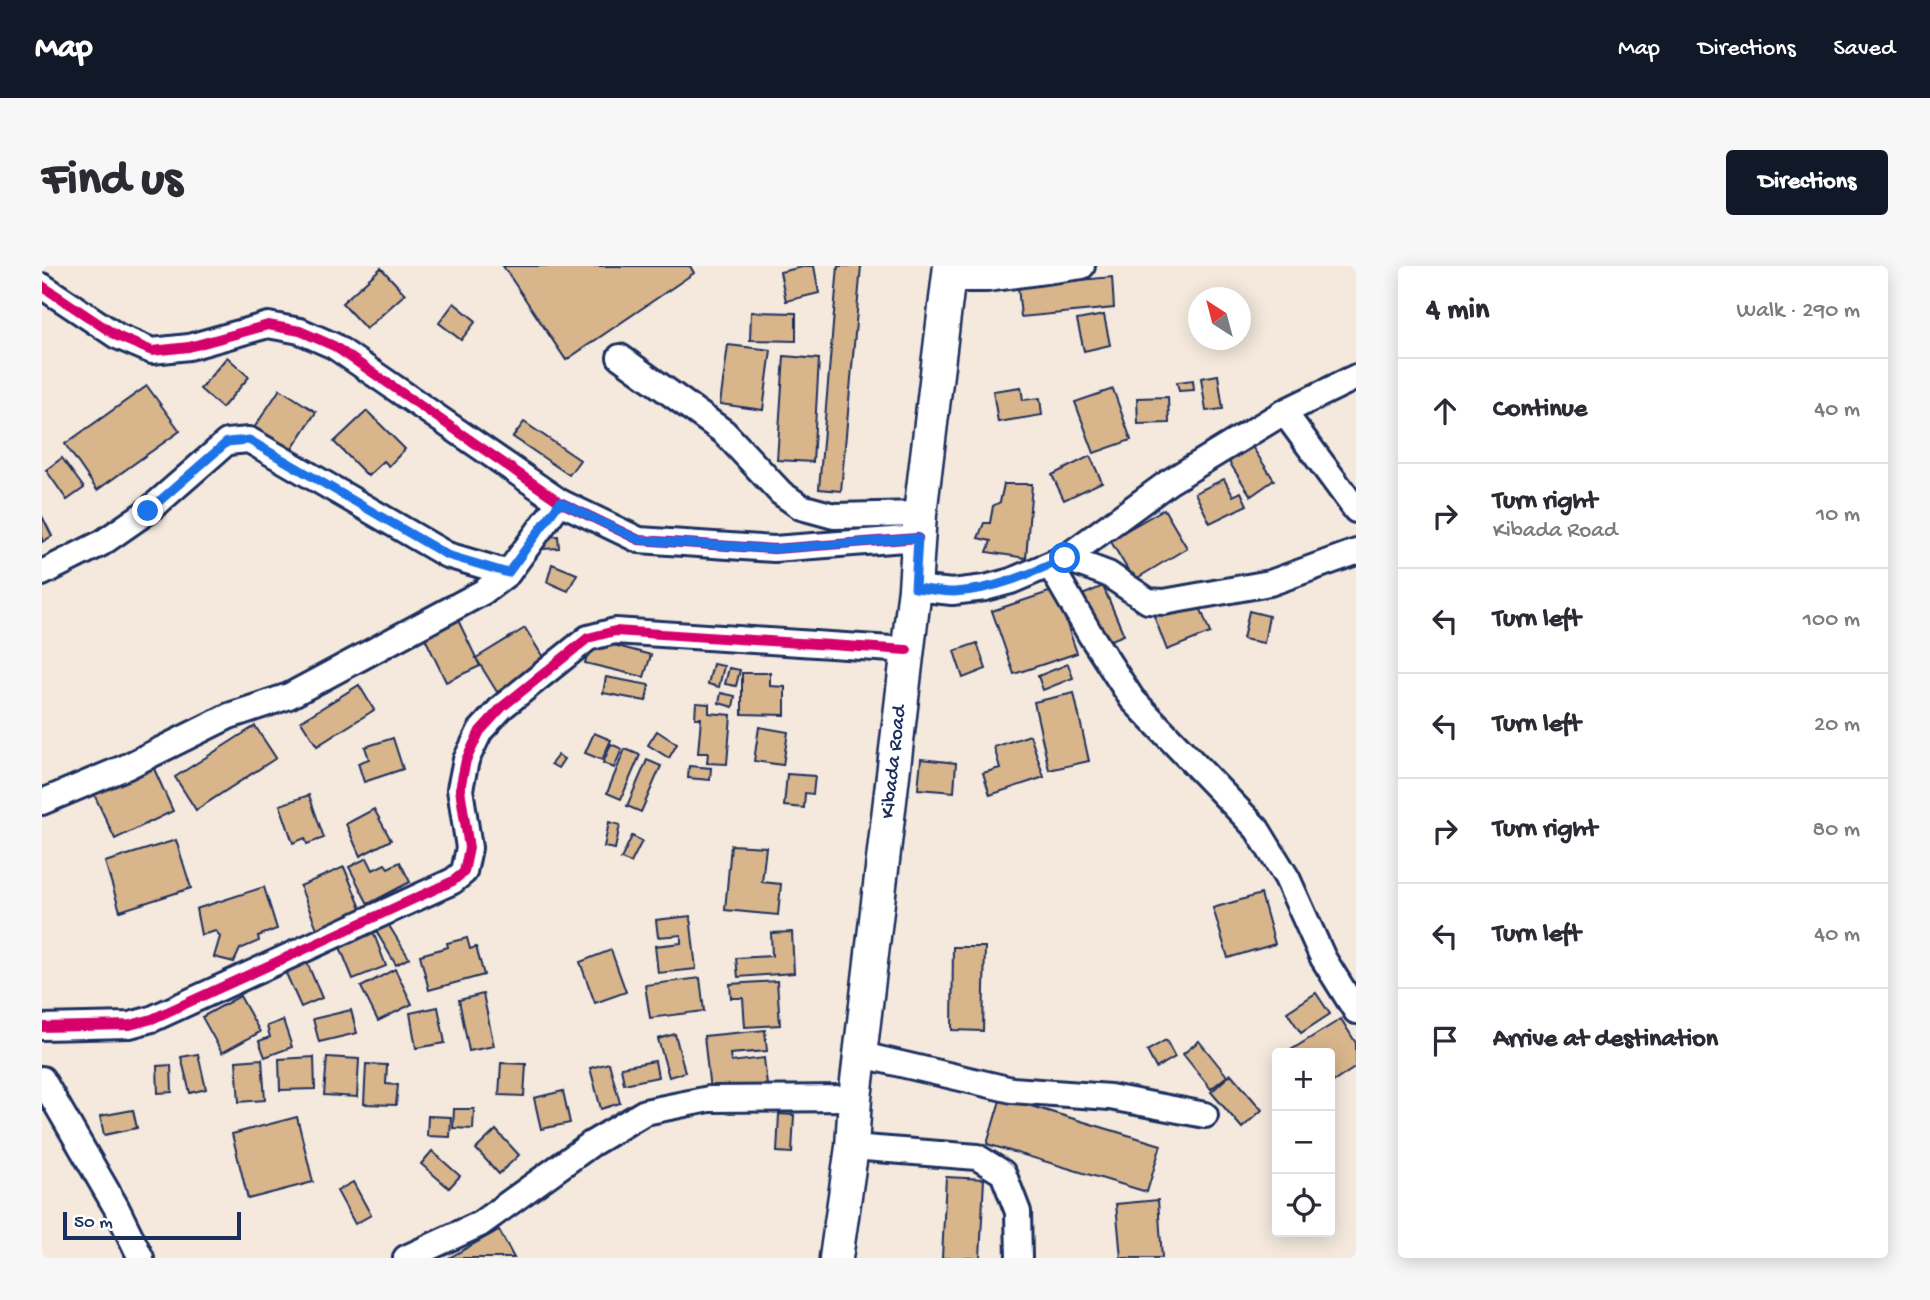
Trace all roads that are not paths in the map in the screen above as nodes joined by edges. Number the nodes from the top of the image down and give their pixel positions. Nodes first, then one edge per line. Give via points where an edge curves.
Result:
1 (47, 266) edge
2 (1082, 266) edge
3 (949, 272) edge
4 (42, 276) edge
5 (42, 286) edge
6 (620, 357) dead end
7 (1356, 377) edge
8 (1284, 412) junction
9 (560, 502) junction
10 (1356, 510) edge
11 (919, 526) junction
12 (1356, 552) edge
13 (1058, 561) junction
14 (42, 573) edge
15 (508, 573) junction
16 (915, 588) junction
17 (907, 650) junction
18 (42, 802) edge
19 (1356, 1011) edge
20 (42, 1027) edge
21 (862, 1055) junction
22 (42, 1079) edge
23 (855, 1098) junction
24 (1205, 1115) dead end
25 (852, 1147) junction
26 (141, 1258) edge
27 (406, 1258) edge
28 (836, 1258) edge
29 (1019, 1258) edge

1 - 4 street
2 - 3 street via 987,279
3 - 11 main road, Kibada Road
5 - 9 street via 117,336 152,351 189,347 268,325 300,331 334,346
6 - 11 street via 724,432 781,493 801,507 834,516
7 - 8 street
8 - 10 street
8 - 13 street via 1169,482
9 - 11 street via 639,540 774,549
9 - 15 street
11 - 16 main road, Kibada Road
12 - 13 street via 1270,583 1164,602 1148,601 1108,575
13 - 16 street via 985,588 952,592
13 - 19 street via 1090,634 1132,699 1257,829
14 - 15 street via 102,544 148,511 227,442 249,440 447,555
15 - 18 street via 483,592 289,696 229,716
16 - 17 main road, Kibada Road
17 - 20 street via 615,631 588,638 502,707 480,731 466,760 460,789 469,848 464,872 453,881 152,1019 130,1025
17 - 21 main road, Kibada Road
21 - 23 main road, Kibada Road
21 - 24 street via 1012,1090 1111,1097
22 - 26 street via 117,1207
23 - 25 main road, Kibada Road
23 - 27 street via 709,1099 645,1112 591,1144 480,1224
25 - 28 main road, Kibada Road
25 - 29 street via 976,1157 1003,1173 1018,1212

